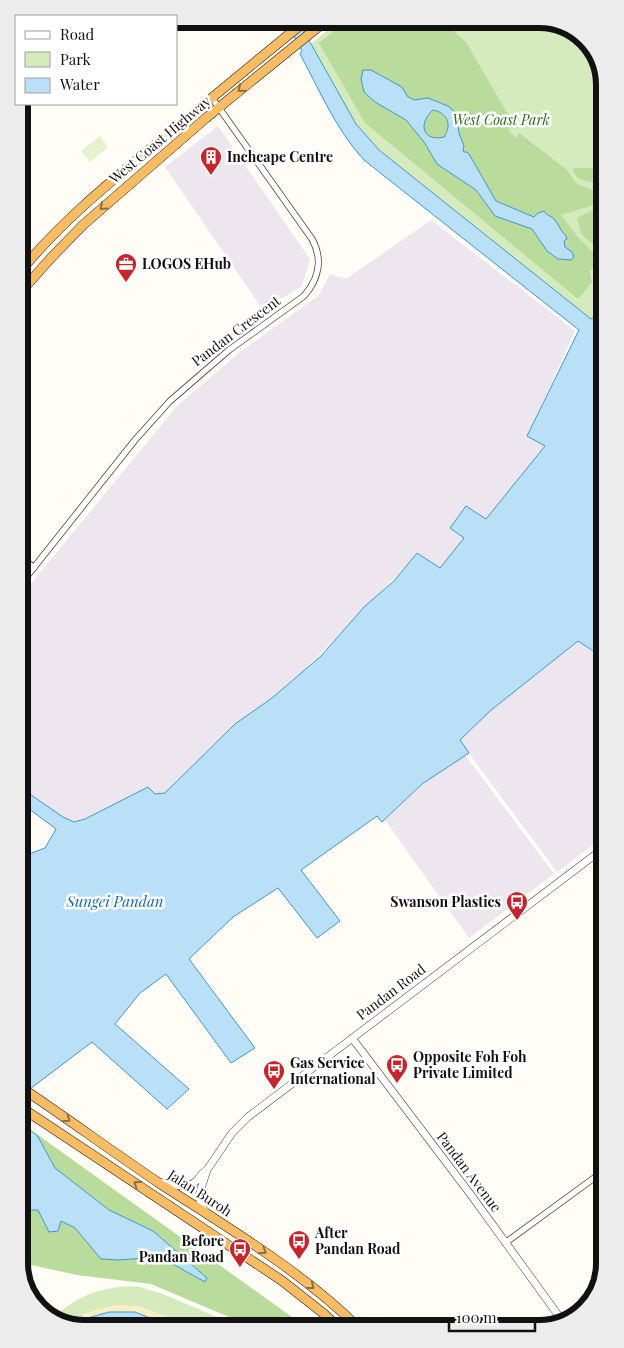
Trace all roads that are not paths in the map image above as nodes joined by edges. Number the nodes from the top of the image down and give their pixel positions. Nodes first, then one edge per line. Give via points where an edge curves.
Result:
1 (297, 28) edge
2 (317, 28) edge
3 (212, 98) junction
4 (219, 108) junction
5 (28, 262) edge
6 (28, 285) edge
7 (28, 563) edge
8 (34, 568) junction
9 (28, 575) edge
10 (596, 854) edge
11 (352, 1038) junction
12 (28, 1092) edge
13 (28, 1112) edge
14 (207, 1170) junction
15 (596, 1177) edge
16 (156, 1181) junction
17 (208, 1214) junction
18 (505, 1243) junction
19 (559, 1317) edge
20 (330, 1320) edge
21 (351, 1320) edge

1 - 3 highway, West Coast Highway
2 -> 4 highway, West Coast Highway
3 - 4 street, Pandan Crescent
3 - 5 highway, West Coast Highway via 57,229
4 -> 6 highway, West Coast Highway via 83,225
4 - 8 street, Pandan Crescent via 312,239 318,260 313,284 304,296 229,350 170,401 135,440
7 - 8 street
8 - 9 street, Pandan Crescent
10 - 11 street, Pandan Road
11 - 14 street, Pandan Road via 248,1116
11 - 18 street, Pandan Avenue
12 -> 16 highway, Jalan Buroh
20 -> 13 highway, Jalan Buroh via 281,1280
14 - 16 street, Pandan Road via 190,1184 175,1186
14 - 17 street, Pandan Road via 199,1195
15 - 18 street
16 - 17 highway, Jalan Buroh
17 -> 21 highway, Jalan Buroh via 289,1268
18 - 19 street, Pandan Avenue

